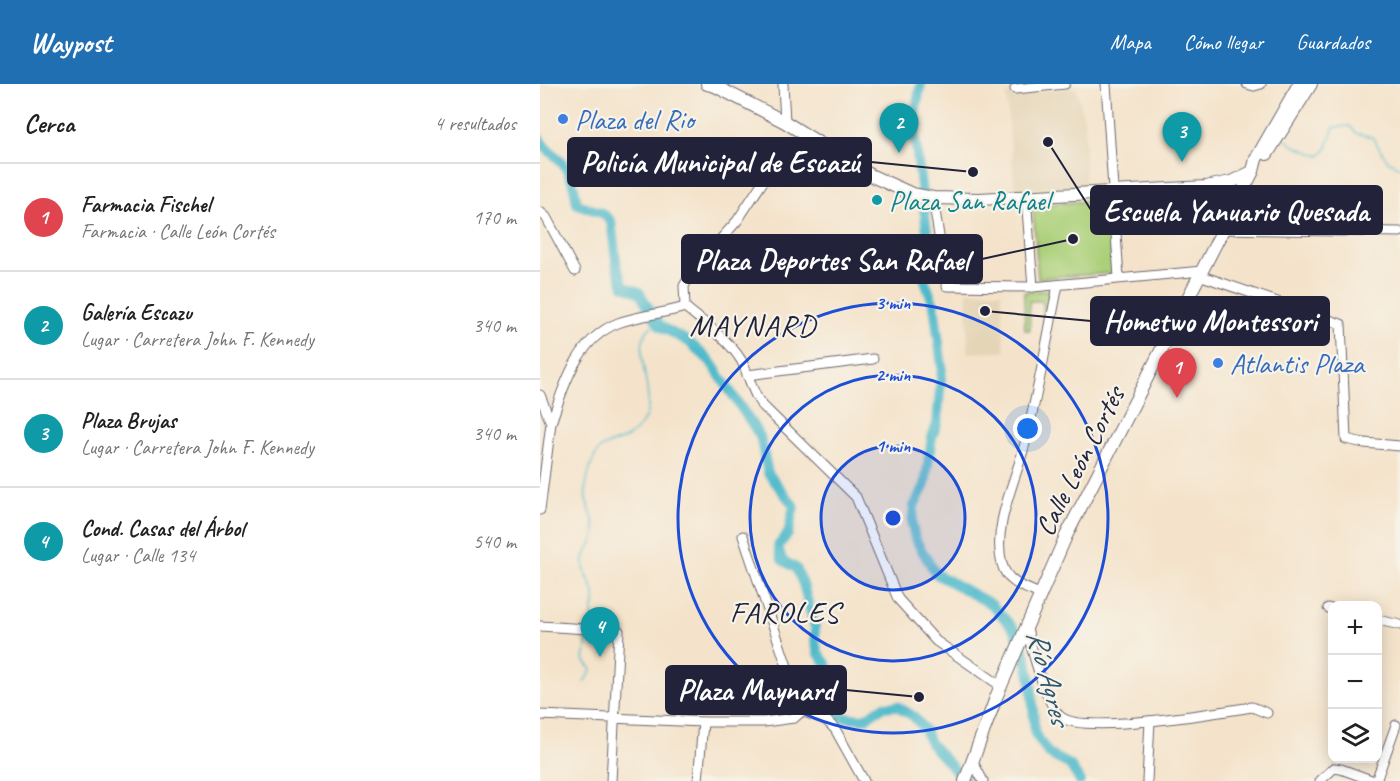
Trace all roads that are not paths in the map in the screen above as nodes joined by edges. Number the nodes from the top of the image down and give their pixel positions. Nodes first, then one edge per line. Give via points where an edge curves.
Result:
1 (707, 84) edge
2 (783, 84) edge
3 (1065, 84) edge
4 (1107, 84) edge
5 (1247, 84) edge
6 (1261, 84) edge
7 (1299, 84) edge
8 (1311, 84) edge
9 (1038, 85) edge
10 (1015, 89) dead end
11 (785, 122) junction
12 (807, 135) junction
13 (1255, 165) junction
14 (1206, 187) junction
15 (1114, 191) junction
16 (1026, 196) junction
17 (929, 198) junction
18 (540, 212) edge
19 (1231, 212) junction
20 (1222, 229) junction
21 (1400, 232) edge
22 (574, 271) dead end
23 (1201, 273) junction
24 (1119, 278) junction
25 (1058, 285) junction
26 (1033, 286) junction
27 (685, 308) junction
28 (873, 359) dead end
29 (747, 375) junction
30 (542, 398) edge
31 (559, 400) junction
32 (551, 423) junction
33 (540, 427) edge
34 (1400, 446) edge
35 (540, 510) edge
36 (743, 536) dead end
37 (1040, 594) junction
38 (1382, 621) edge
39 (1400, 625) edge
40 (540, 626) edge
41 (1025, 629) junction
42 (1001, 686) junction
43 (802, 711) junction
44 (1267, 713) dead end
45 (540, 715) edge
46 (614, 718) junction
47 (1150, 721) junction
48 (703, 722) junction
49 (1396, 725) dead end
50 (973, 778) edge
51 (611, 781) edge
52 (699, 781) edge
53 (864, 781) edge
54 (1147, 781) edge
55 (1320, 781) edge
56 (1375, 781) edge

1 - 11 main road
2 - 11 street
3 - 9 street
4 - 15 street
5 - 6 street
7 - 13 main road, Calle León Cortés
8 - 13 main road, Calle León Cortés via 1263,162
9 - 10 street
11 - 12 main road
12 - 17 main road via 872,176
12 - 27 street via 783,156 737,221 693,270 684,286
13 - 14 main road via 1231,182
13 - 19 main road, Calle León Cortés
14 - 15 main road
14 - 19 main road via 1228,196
15 - 16 main road
15 - 24 street
16 - 17 main road
16 - 26 street
17 - 26 street via 947,286
18 - 22 street
19 - 20 main road, Calle León Cortés
20 - 21 street
20 - 23 main road, Calle León Cortés
23 - 24 street
23 - 34 street via 1341,324 1346,439
23 - 37 main road, Calle León Cortés
24 - 25 street
25 - 26 street
25 - 37 street via 1000,537 1002,563 1008,578
27 - 29 street via 737,354
27 - 31 street via 619,323 598,333 577,359
28 - 29 street
29 - 42 street via 761,404 856,497 898,599 936,641
30 - 31 street via 551,403
30 - 32 street
31 - 32 street
32 - 33 street
32 - 35 street
36 - 43 street
37 - 41 main road, Calle León Cortés
38 - 39 street
40 - 46 street via 619,631
41 - 42 main road, Calle León Cortés
41 - 47 street via 1054,710 1062,718 1111,724
42 - 50 main road, Calle León Cortés via 973,762
43 - 48 street via 794,718 775,722
43 - 53 street via 826,720 836,729
44 - 47 street via 1252,707
45 - 46 street
46 - 48 street
46 - 51 street
47 - 54 street
48 - 52 street
49 - 56 street
55 - 56 street via 1334,768

